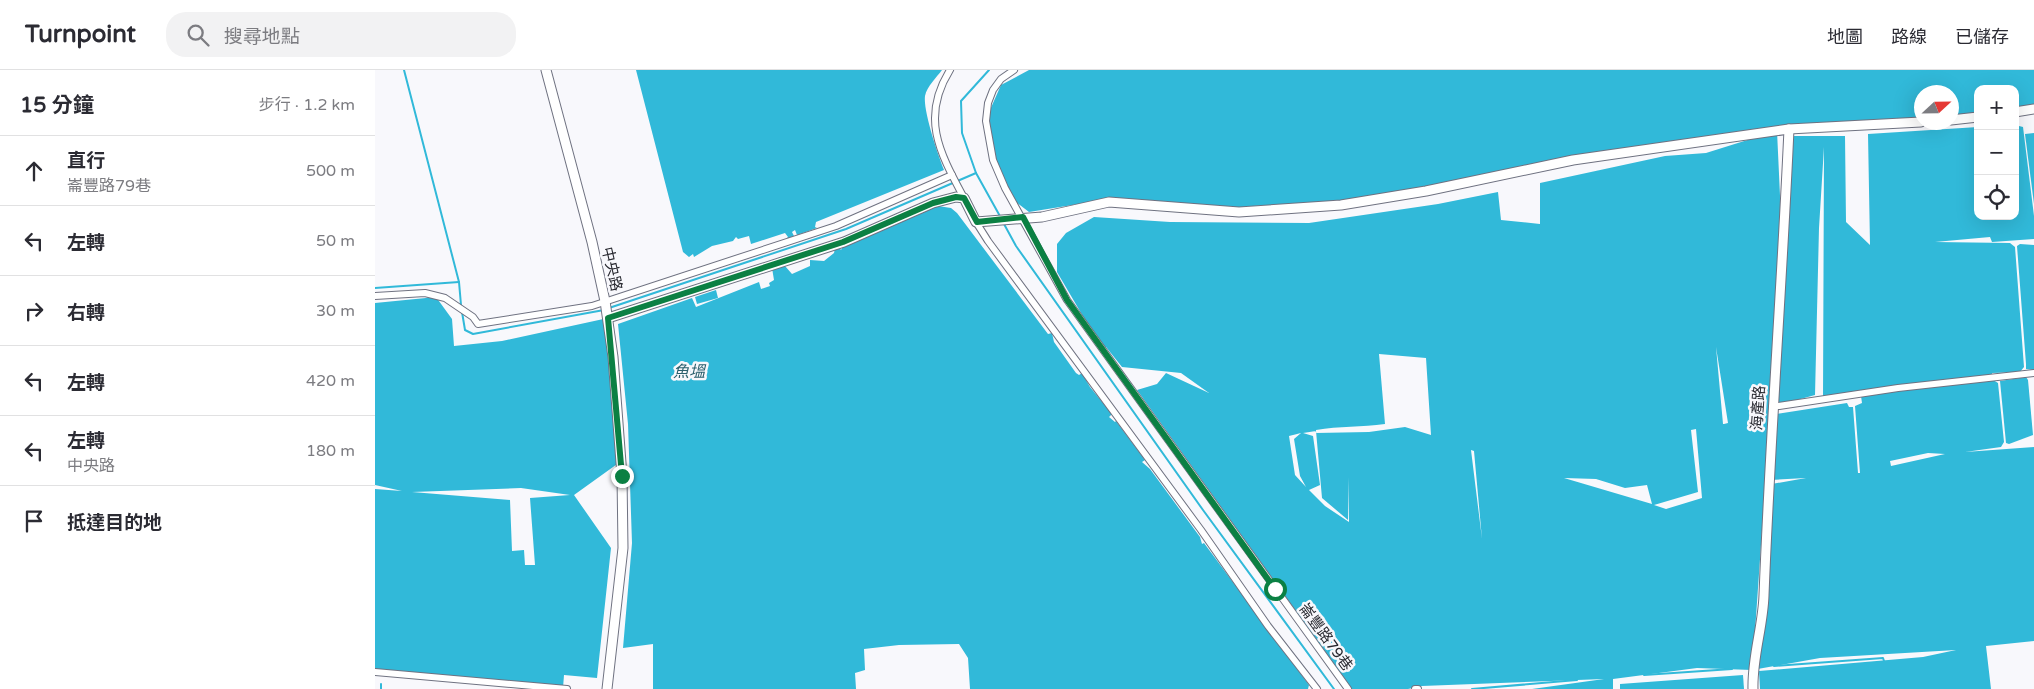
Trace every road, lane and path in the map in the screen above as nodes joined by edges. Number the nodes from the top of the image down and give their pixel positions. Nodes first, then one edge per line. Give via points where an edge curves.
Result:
1 (546, 70) edge
2 (951, 70) edge
3 (1015, 70) edge
4 (2034, 109) edge
5 (2019, 111) edge
6 (1974, 117) edge
7 (1959, 119) edge
8 (1914, 122) edge
9 (1789, 129) junction
10 (952, 175) junction
11 (964, 198) junction
12 (1023, 217) junction
13 (977, 222) junction
14 (375, 296) edge
15 (605, 301) junction
16 (608, 318) junction
17 (2034, 373) edge
18 (1772, 407) junction
19 (375, 672) edge
20 (567, 689) edge
21 (607, 689) edge
22 (1317, 689) edge
23 (1348, 689) edge
24 (1753, 689) edge

1 - 15 street, 中央路
2 - 10 street via 941,86 935,110 936,137
3 - 12 street, 崙豐路79巷 via 1001,79 993,90 986,121 993,160
4 - 5 street
6 - 7 street
8 - 9 street
9 - 12 street via 1573,160 1341,205 1239,212 1109,202 1042,217
9 - 18 street, 海產路
10 - 11 street
10 - 15 street via 836,226
11 - 13 street
11 - 16 street via 933,203 843,242
12 - 13 street
12 - 23 street, 崙豐路79巷 via 1067,300
13 - 22 street
14 - 15 street via 425,293 445,298 477,324 592,306
15 - 16 street, 中央路
16 - 21 street, 中央路 via 622,476 623,548
17 - 18 street via 1898,388
18 - 24 street, 海產路 via 1764,597 1753,662
19 - 20 street

